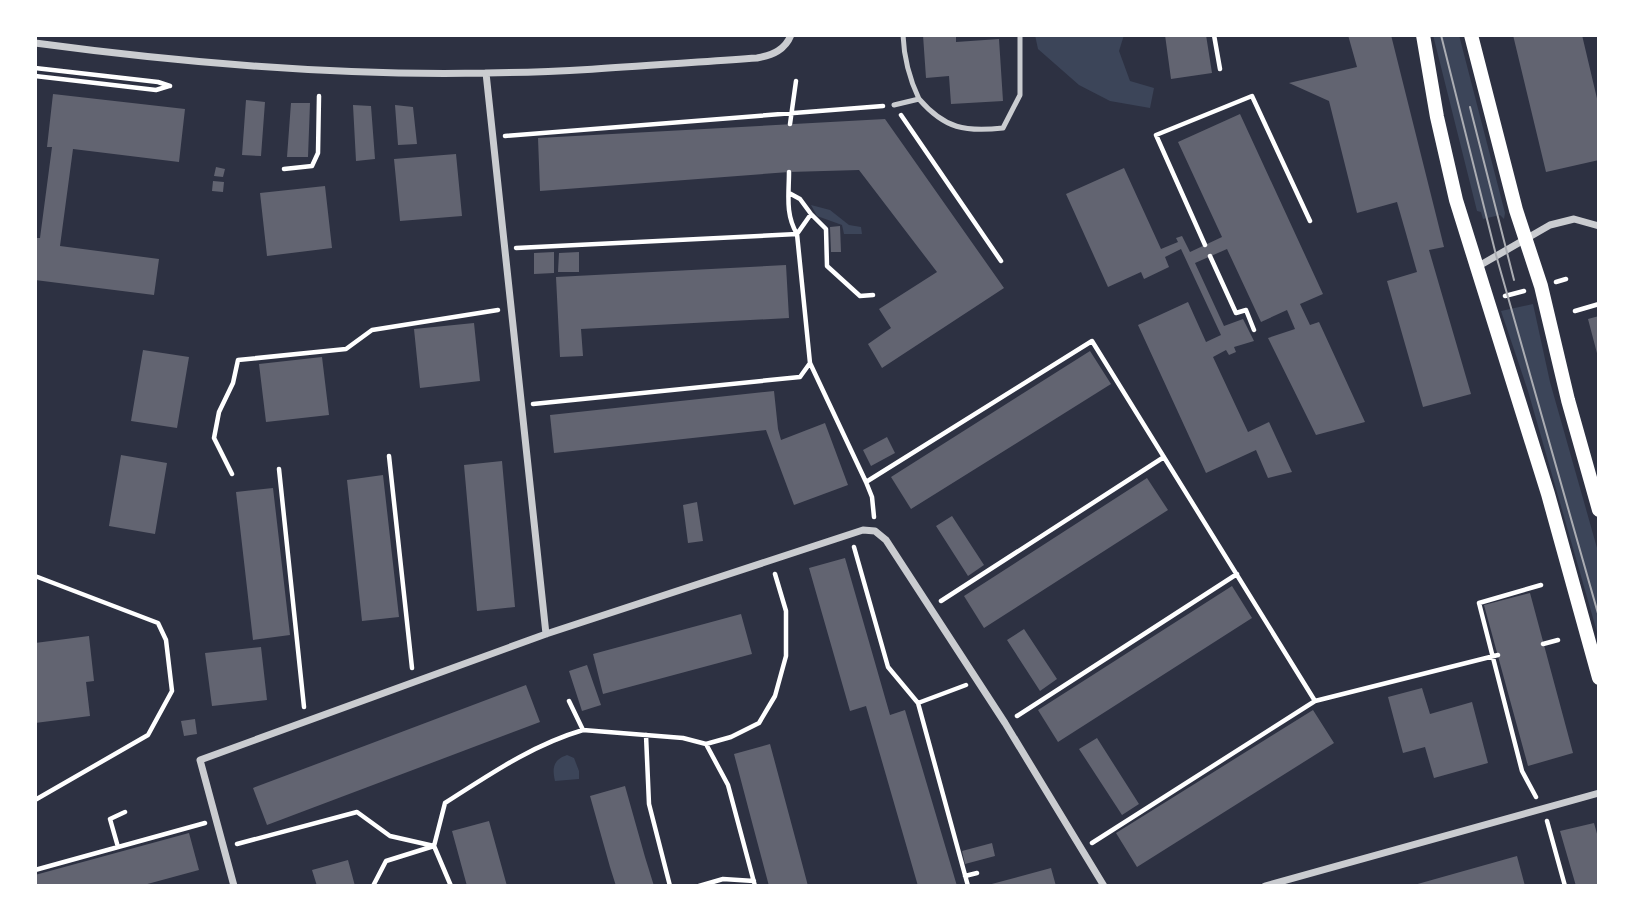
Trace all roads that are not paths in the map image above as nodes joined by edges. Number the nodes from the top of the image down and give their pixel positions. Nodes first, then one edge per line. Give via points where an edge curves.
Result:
1 (791, 35) edge
2 (903, 35) edge
3 (1020, 35) edge
4 (1423, 35) edge
5 (1471, 35) edge
6 (35, 43) edge
7 (486, 73) junction
8 (919, 99) junction
9 (894, 105) road end
10 (1599, 226) edge
11 (1525, 238) junction
12 (1476, 267) junction
13 (1599, 510) edge
14 (546, 634) junction
15 (1599, 678) edge
16 (1599, 793) edge
17 (1298, 877) junction
18 (233, 886) edge
19 (1104, 886) edge
20 (1265, 886) edge
21 (1300, 886) edge

1 - 7 street via 781,50 757,58
2 - 8 lane via 910,81
3 - 8 lane via 1020,95 1003,128 976,131 949,125
4 - 12 main road via 1446,159
5 - 11 main road
6 - 7 street via 213,64
7 - 14 street
8 - 9 lane
10 - 11 street via 1574,219
11 - 12 street
11 - 13 main road
12 - 15 main road
14 - 18 street via 200,760
14 - 19 street via 850,533 875,531 886,540
16 - 17 street
17 - 20 street
17 - 21 street

